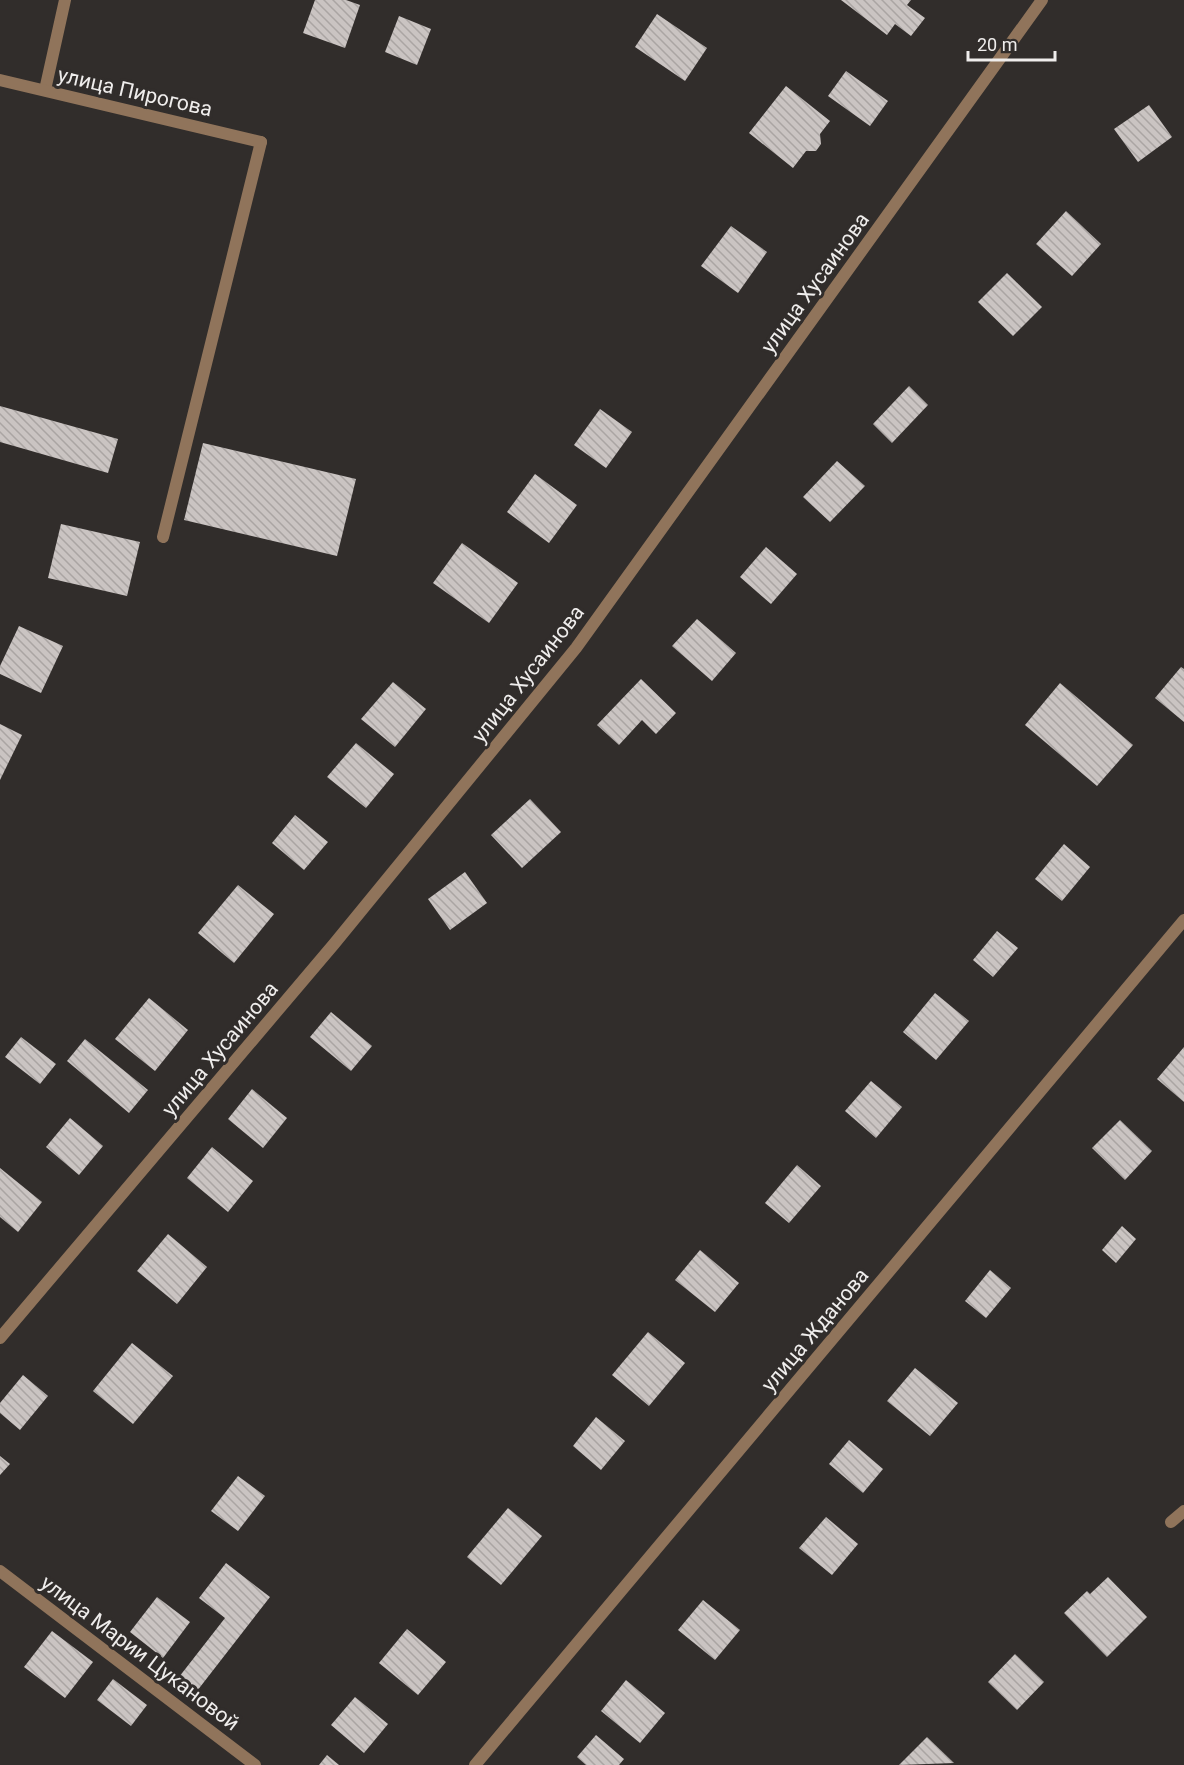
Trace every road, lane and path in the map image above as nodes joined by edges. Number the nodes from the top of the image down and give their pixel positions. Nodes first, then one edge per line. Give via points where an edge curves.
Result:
1 (65, 0) edge
2 (1042, 0) edge
3 (0, 80) edge
4 (45, 90) junction
5 (163, 537) dead end
6 (1184, 920) edge
7 (0, 1338) edge
8 (1184, 1511) edge
9 (1171, 1522) dead end
10 (0, 1571) edge
11 (255, 1765) edge
12 (475, 1765) edge

1 - 4 street
2 - 7 street, улица Хусаинова via 576,648 334,944
3 - 4 street, улица Пирогова
4 - 5 street, улица Пирогова via 261,142
6 - 12 street, улица Жданова
8 - 9 street
10 - 11 street, улица Марии Цукановой

